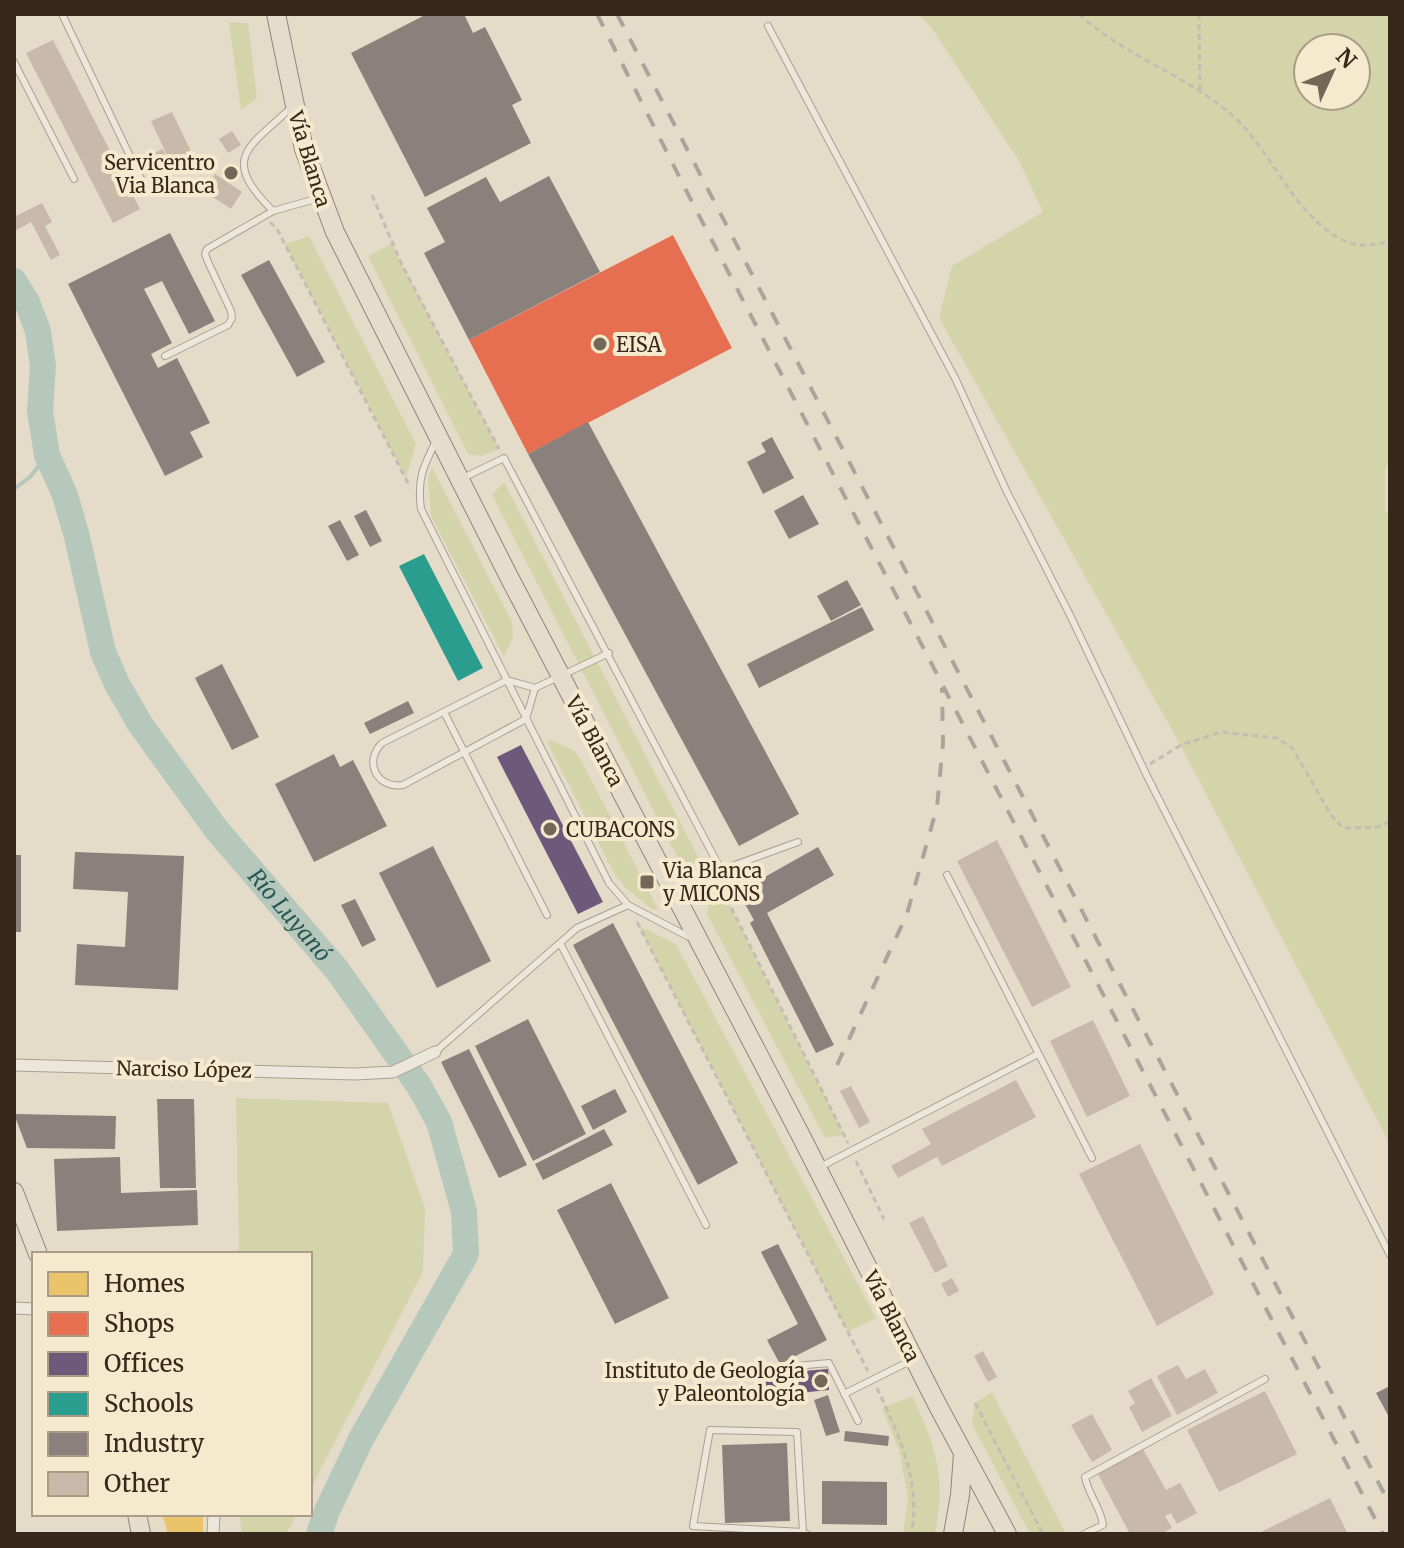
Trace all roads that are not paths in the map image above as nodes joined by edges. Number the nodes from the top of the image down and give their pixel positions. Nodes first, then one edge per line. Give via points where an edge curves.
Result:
1 (62, 14) edge
2 (276, 14) edge
3 (768, 26) dead end
4 (14, 62) edge
5 (293, 105) junction
6 (74, 179) dead end
7 (141, 179) dead end
8 (321, 198) junction
9 (273, 211) junction
10 (165, 356) dead end
11 (438, 438) junction
12 (459, 479) junction
13 (609, 653) junction
14 (561, 676) junction
15 (507, 680) junction
16 (535, 688) junction
17 (444, 712) junction
18 (526, 719) junction
19 (464, 752) junction
20 (798, 842) dead end
21 (718, 872) junction
22 (947, 875) dead end
23 (675, 894) junction
24 (628, 905) junction
25 (547, 915) dead end
26 (700, 942) junction
27 (560, 943) junction
28 (435, 1052) joint
29 (1038, 1054) junction
30 (14, 1065) edge
31 (1092, 1158) dead end
32 (817, 1168) junction
33 (14, 1192) edge
34 (706, 1225) dead end
35 (37, 1252) edge
36 (1390, 1255) edge
37 (914, 1360) junction
38 (785, 1367) dead end
39 (1265, 1379) dead end
40 (844, 1394) junction
41 (858, 1421) dead end
42 (963, 1454) junction
43 (805, 1533) edge
44 (953, 1534) edge
45 (1007, 1534) edge
46 (1084, 1534) edge

1 - 7 lane
2 - 5 main road, Vía Blanca
3 - 36 lane via 956,380 1143,769
4 - 6 lane
5 - 8 main road, Vía Blanca
5 - 9 lane via 244,155 246,179
8 - 9 lane
8 - 11 main road, Vía Blanca
9 - 10 lane via 205,254 231,311 228,325
11 - 12 main road, Vía Blanca
11 - 15 lane via 422,468 421,509
12 - 13 lane via 504,458
12 - 14 main road, Vía Blanca
13 - 14 lane
13 - 21 lane
14 - 16 lane
14 - 23 main road, Vía Blanca
15 - 16 lane
15 - 17 lane
15 - 18 lane
16 - 18 lane
17 - 19 lane
17 - 19 lane via 382,743 373,755 377,776 389,785 403,785
18 - 19 lane
18 - 24 lane via 609,883
19 - 25 lane
20 - 21 lane
21 - 23 lane
22 - 29 lane
23 - 26 main road, Vía Blanca
24 - 26 lane
24 - 27 lane via 577,928
26 - 32 main road, Vía Blanca
27 - 28 lane
27 - 34 lane
28 - 30 street, Narciso López via 393,1072 355,1074
29 - 31 lane
29 - 32 lane
32 - 37 main road, Vía Blanca
33 - 35 main road
37 - 40 lane
37 - 42 main road, Vía Blanca
38 - 40 lane via 829,1363
39 - 46 lane via 1085,1477 1103,1525
40 - 41 lane
42 - 44 main road
42 - 45 main road, Vía Blanca
43 - 43 lane via 797,1432 710,1430 693,1526

